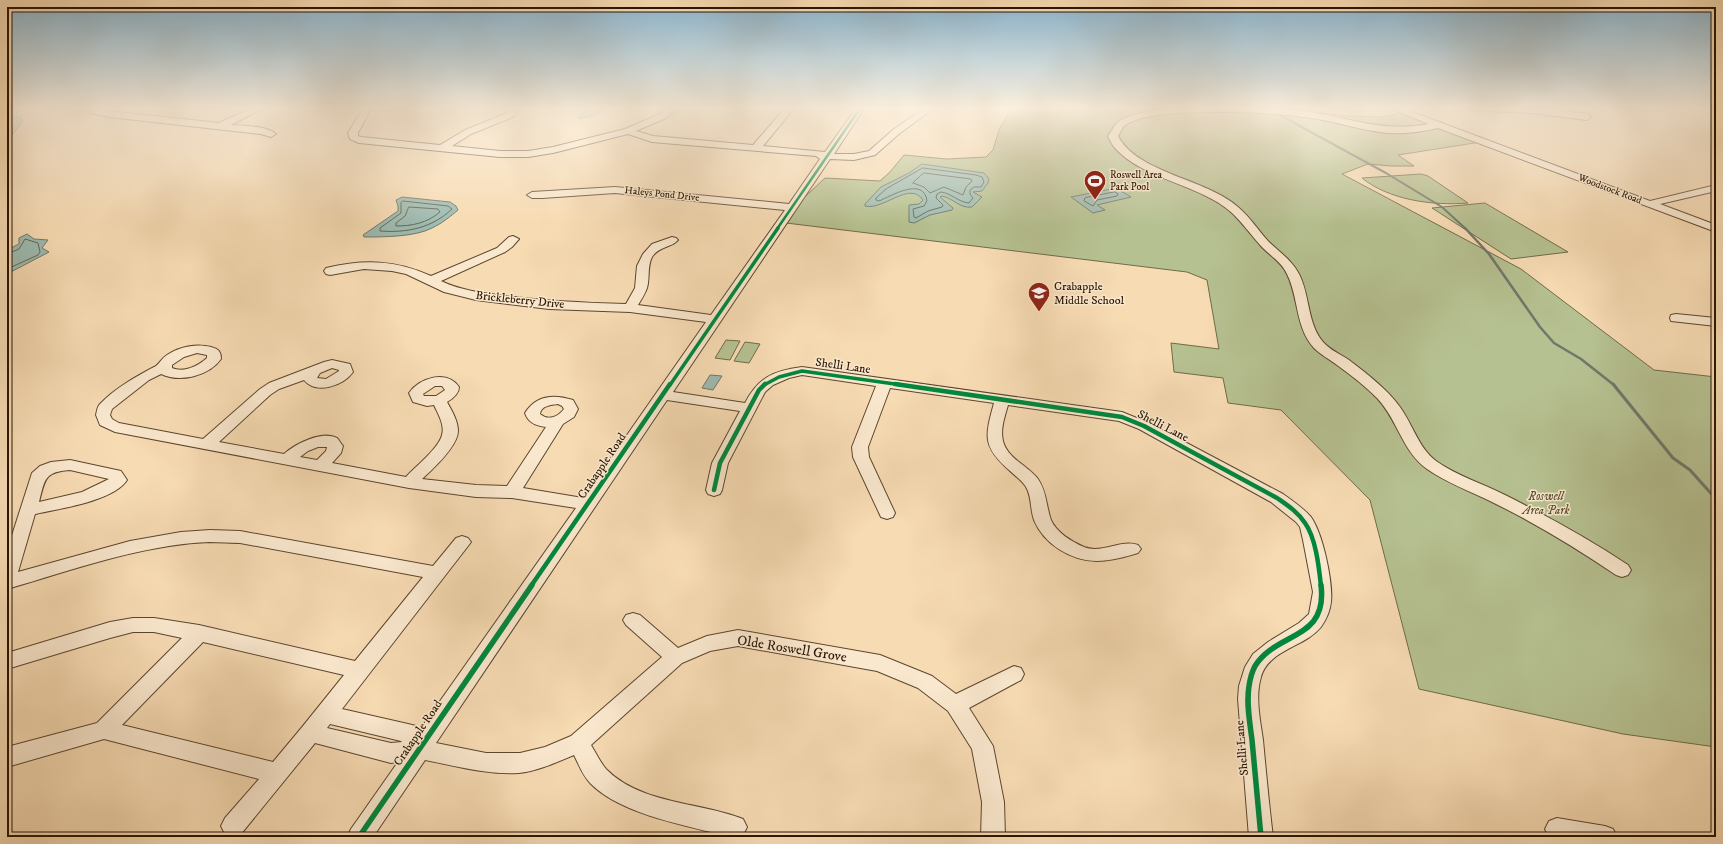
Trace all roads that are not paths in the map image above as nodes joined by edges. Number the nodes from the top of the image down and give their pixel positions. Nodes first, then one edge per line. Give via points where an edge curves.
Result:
1 (417, 146) edge
2 (446, 146) edge
3 (567, 146) edge
4 (737, 146) edge
5 (835, 146) edge
6 (881, 146) edge
7 (1119, 146) edge
8 (1496, 146) edge
9 (756, 148) joint
10 (442, 149) junction
11 (828, 156) junction
12 (1716, 188) edge
13 (532, 195) dead end
14 (1649, 204) junction
15 (792, 207) junction
16 (1716, 229) edge
17 (513, 239) dead end
18 (672, 240) dead end
19 (330, 271) dead end
20 (431, 281) junction
21 (630, 308) junction
22 (1676, 318) dead end
23 (715, 319) junction
24 (1716, 322) edge
25 (164, 367) dead end
26 (315, 371) dead end
27 (885, 382) junction
28 (662, 395) junction
29 (1002, 399) junction
30 (439, 400) dead end
31 (749, 408) junction
32 (557, 421) dead end
33 (206, 445) junction
34 (287, 460) junction
35 (320, 466) junction
36 (409, 483) junction
37 (714, 490) dead end
38 (512, 492) junction
39 (588, 504) junction
40 (28, 510) junction
41 (886, 513) dead end
42 (462, 542) dead end
43 (1132, 549) dead end
44 (1622, 570) dead end
45 (437, 573) junction
46 (7, 581) edge
47 (633, 620) dead end
48 (199, 633) junction
49 (675, 657) junction
50 (7, 661) edge
51 (359, 670) junction
52 (1014, 674) dead end
53 (955, 705) junction
54 (326, 714) junction
55 (380, 728) junction
56 (104, 730) junction
57 (311, 733) junction
58 (579, 742) junction
59 (366, 747) junction
60 (420, 749) junction
61 (7, 757) edge
62 (276, 773) junction
63 (233, 826) dead end
64 (735, 827) dead end
65 (1558, 829) dead end
66 (359, 837) edge
67 (993, 837) edge
68 (1261, 837) edge
69 (1605, 837) edge

1 - 10 street
2 - 10 street
3 - 10 street via 528,154
4 - 9 street
5 - 11 street, Crabapple Road
6 - 11 street via 876,151 854,157
7 - 44 street via 1143,164 1208,192 1232,207 1266,246 1292,270 1306,325 1318,345 1364,378 1394,408 1422,458 1444,473 1548,525
8 - 14 street, Woodstock Road
9 - 11 street
11 - 15 street, Crabapple Road
12 - 14 street
13 - 15 street, Haleys Pond Drive via 615,190
14 - 16 street, Woodstock Road
15 - 23 street, Crabapple Road
17 - 20 street via 501,250
18 - 21 street via 656,246 647,256 643,266 641,288
19 - 20 street, Brickleberry Drive via 374,265 410,272
20 - 21 street, Brickleberry Drive via 463,294 496,299 549,305
21 - 23 street, Brickleberry Drive
22 - 24 street
23 - 28 street, Crabapple Road
25 - 33 street via 144,377 105,407 105,422 115,427
26 - 33 street via 274,386
27 - 29 street, Shelli Lane
27 - 31 street, Shelli Lane via 812,372 791,373 776,377 765,384
27 - 41 street via 860,447 861,457
28 - 31 street
28 - 39 street, Crabapple Road
29 - 43 street via 993,434 994,444 1001,455 1033,485 1047,528 1058,540 1075,550 1095,556
29 - 68 street, Shelli Lane via 1110,415 1133,421 1277,498 1291,507 1308,527 1322,592 1321,608 1316,619 1307,628 1271,649 1261,658 1252,670 1248,686
30 - 36 street via 449,421 450,436 444,446
31 - 37 street, Shelli Lane via 720,463
32 - 38 street via 550,436
33 - 34 street
34 - 35 street
34 - 35 street via 307,445 320,441 332,442 335,446 333,453
35 - 36 street
36 - 38 street via 439,488
38 - 39 street
39 - 60 street, Crabapple Road
40 - 40 street via 38,477 46,470 57,466 70,465 115,475 119,480 111,487 94,494
40 - 46 street
42 - 45 street
45 - 46 street via 240,537 207,536 171,539 137,546
45 - 51 street
47 - 49 street
48 - 50 street via 154,625 133,625
48 - 51 street
48 - 56 street
49 - 53 street, Olde Roswell Grove via 707,644 738,638 880,663 926,682
49 - 58 street, Olde Roswell Grove
51 - 54 street
52 - 53 street
53 - 67 street, Olde Roswell Grove via 982,746 993,802
54 - 55 street
54 - 57 street
55 - 59 street
55 - 60 street via 408,734
56 - 61 street
56 - 62 street
57 - 59 street, Olde Roswell Grove
57 - 62 street
58 - 60 street, Olde Roswell Grove via 547,756 520,763 486,763
58 - 64 street via 598,777 618,792 641,802
59 - 60 street, Olde Roswell Grove via 391,753
60 - 66 street, Crabapple Road
62 - 63 street
65 - 69 street

